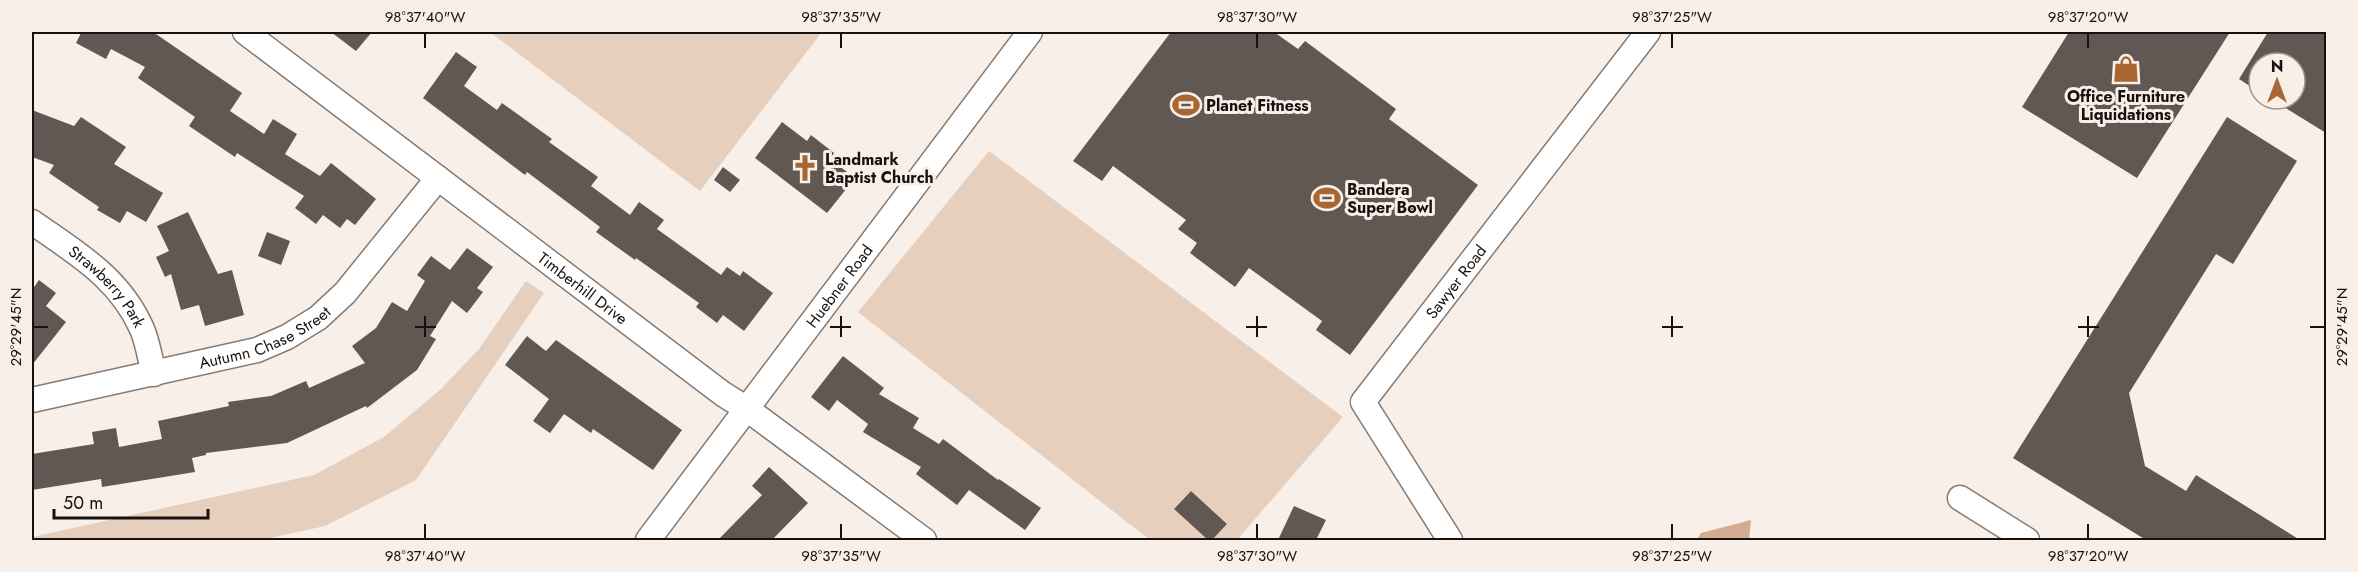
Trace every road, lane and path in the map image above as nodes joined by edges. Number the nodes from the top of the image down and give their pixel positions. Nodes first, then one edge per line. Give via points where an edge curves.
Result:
1 (1030, 32) edge
2 (1648, 32) edge
3 (254, 34) edge
4 (438, 178) junction
5 (32, 222) edge
6 (154, 374) junction
7 (32, 400) edge
8 (747, 409) junction
9 (1960, 498) dead end
10 (648, 540) edge
11 (924, 540) edge
12 (1450, 540) edge
13 (2027, 540) edge

1 - 8 street, Huebner Road
2 - 12 street, Sawyer Road via 1363,402
3 - 4 street, Timberhill Drive
4 - 6 street, Autumn Chase Street via 345,293 318,318 257,350
4 - 8 street, Timberhill Drive
5 - 6 street, Strawberry Park via 102,272 125,299 142,330
6 - 7 street, Autumn Chase Street
8 - 10 street, Huebner Road
8 - 11 street, Timberhill Drive
9 - 13 street

